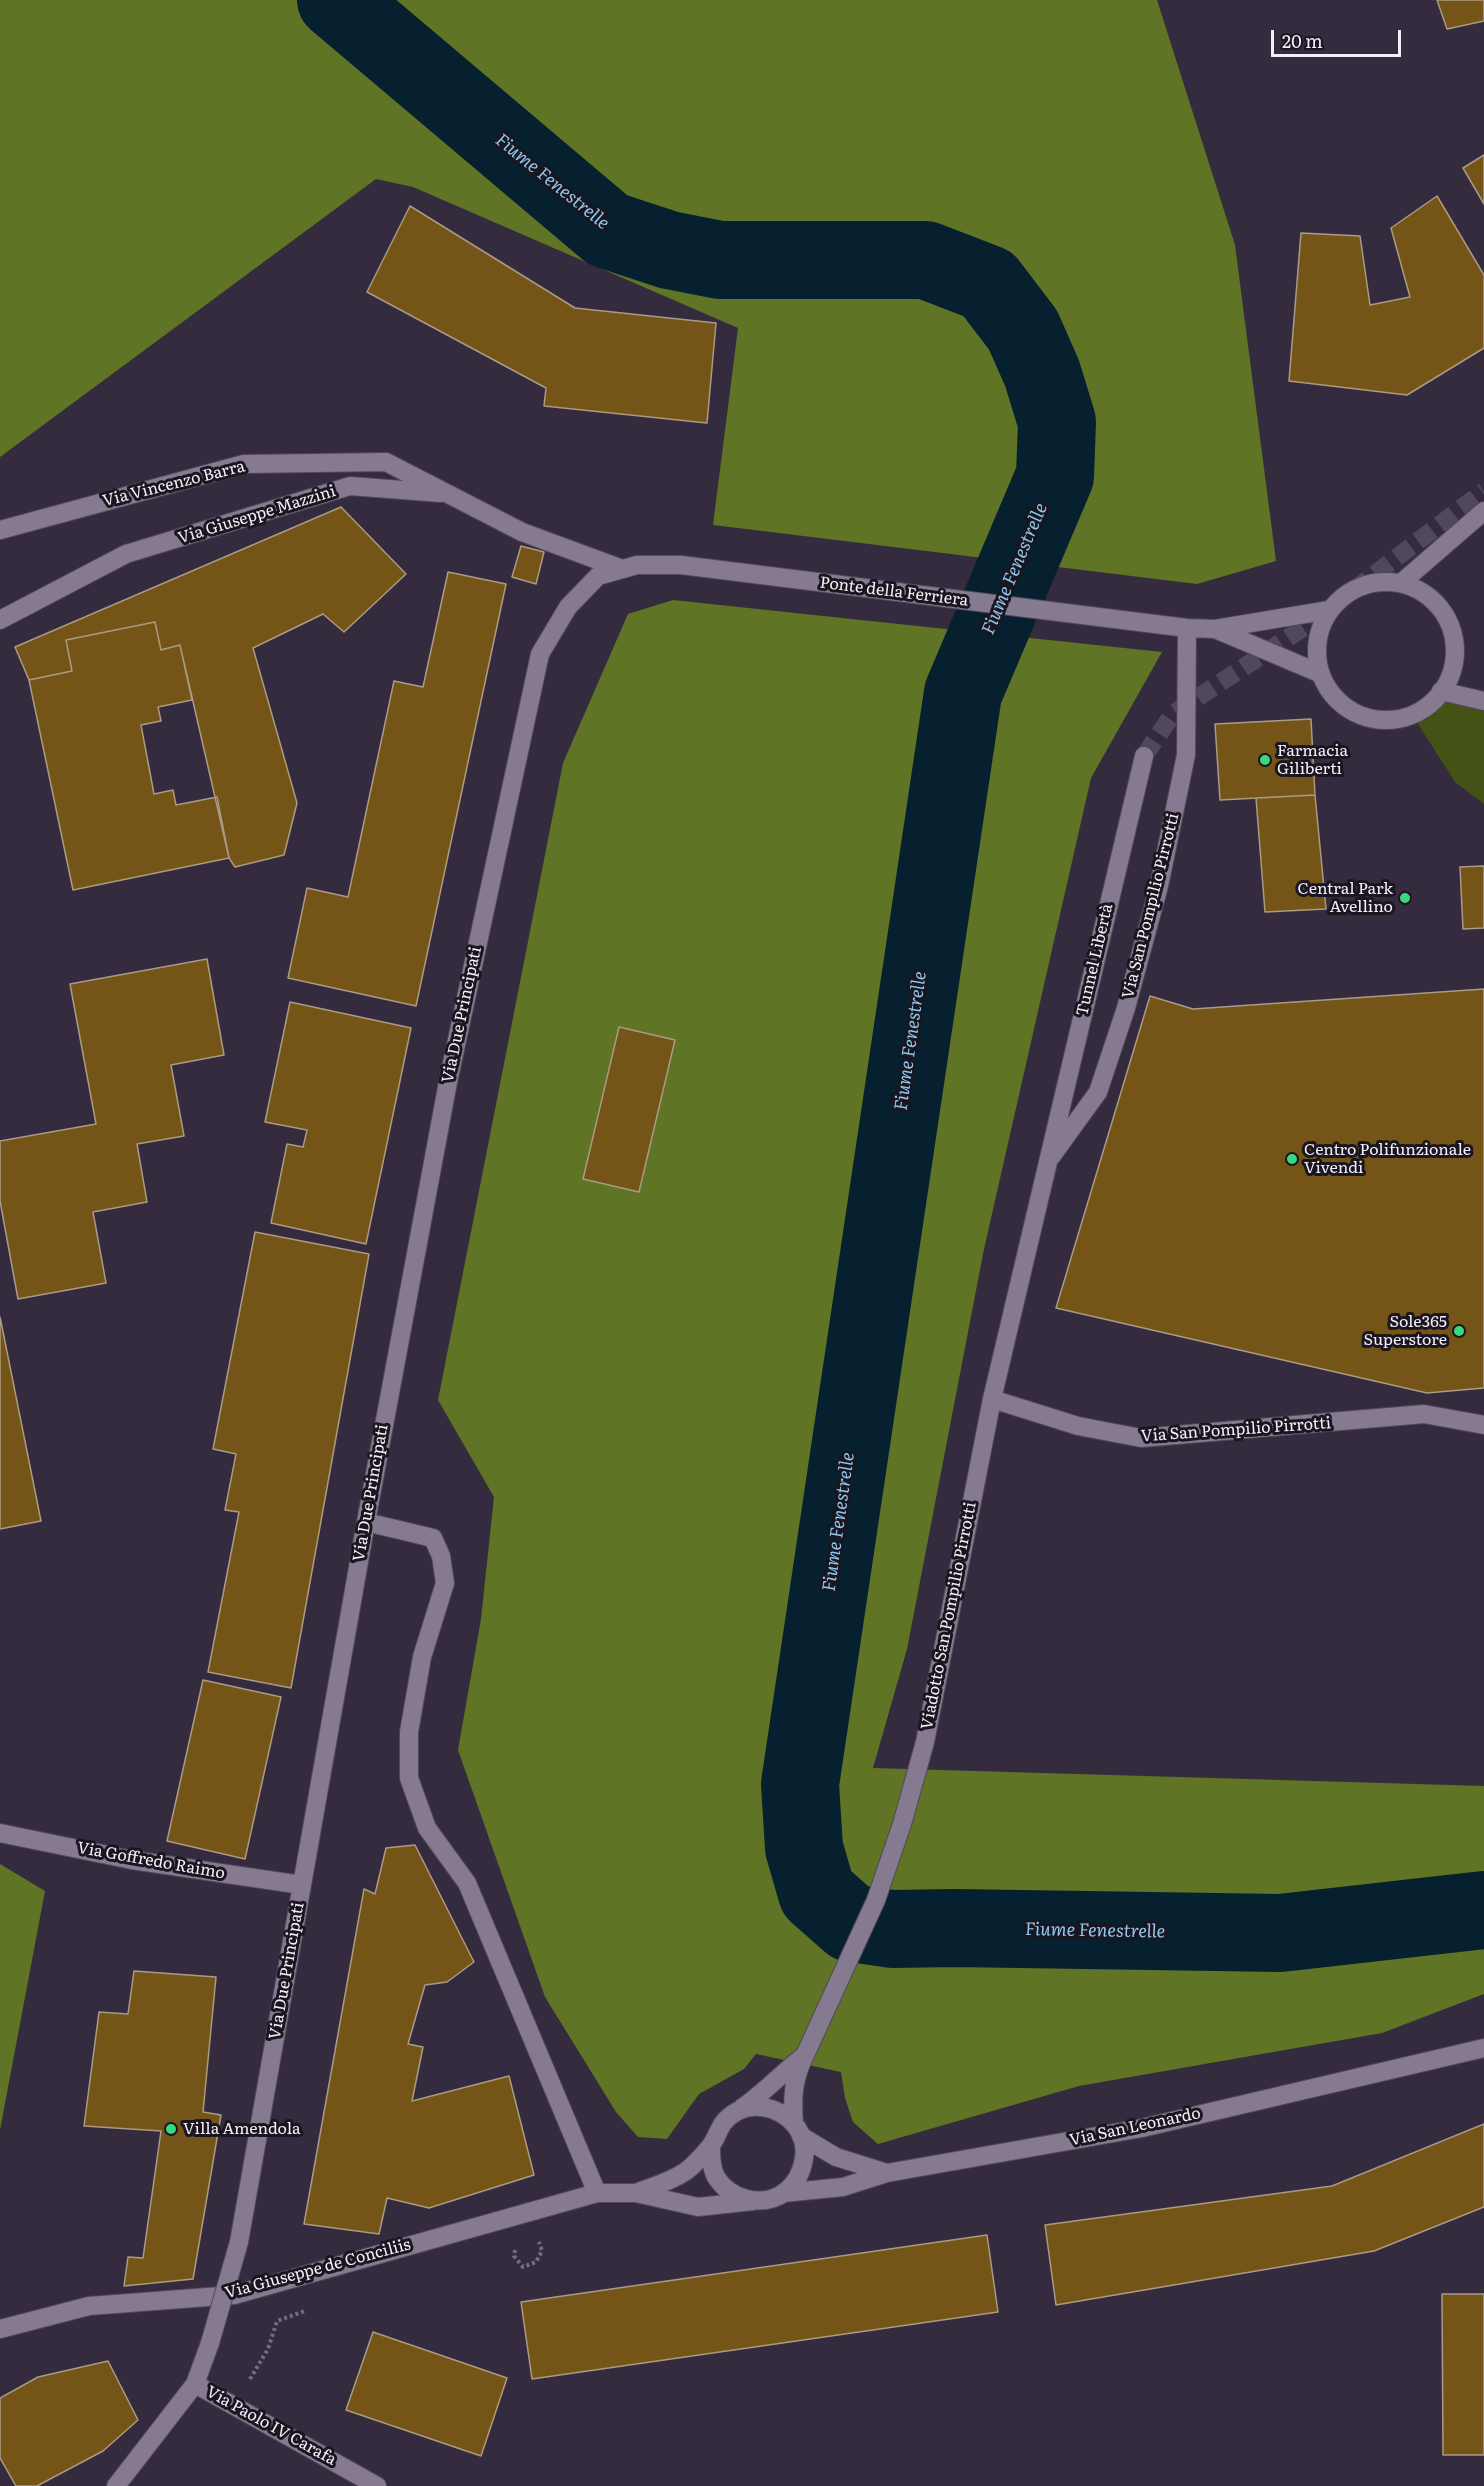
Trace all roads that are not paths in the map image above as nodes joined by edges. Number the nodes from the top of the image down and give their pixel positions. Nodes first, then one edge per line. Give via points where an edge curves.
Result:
1 (452, 494) junction
2 (1484, 511) edge
3 (0, 530) edge
4 (681, 565) joint
5 (622, 569) junction
6 (1401, 583) junction
7 (1329, 610) junction
8 (0, 620) edge
9 (1186, 628) junction
10 (1215, 629) junction
11 (1319, 673) junction
12 (1441, 691) junction
13 (1484, 700) edge
14 (1144, 756) tunnel mouth
15 (1046, 1163) junction
16 (992, 1399) junction
17 (1484, 1425) edge
18 (366, 1522) junction
19 (0, 1833) edge
20 (302, 1885) junction
21 (1484, 2048) edge
22 (808, 2049) junction
23 (738, 2111) junction
24 (798, 2130) junction
25 (711, 2145) junction
26 (887, 2173) junction
27 (597, 2193) junction
28 (636, 2193) junction
29 (783, 2193) junction
30 (753, 2201) junction
31 (0, 2329) edge
32 (195, 2384) junction
33 (116, 2486) edge
34 (377, 2486) edge

1 - 3 street, Via Vincenzo Barra via 386,462 244,464
1 - 5 street, Via Giuseppe Mazzini via 522,532
1 - 8 street, Via Giuseppe Mazzini via 350,486 126,554
2 - 6 street
4 - 5 street, Via Due Principati
4 - 9 street, Ponte della Ferriera
5 - 18 street, Via Due Principati via 598,576 568,607 540,654 448,1082
6 - 7 street via 1377,581 1346,593
6 - 12 street via 1419,589 1438,604 1451,625 1456,650 1452,674
7 - 10 street
7 - 11 street via 1318,632
9 - 10 street, Ponte della Ferriera
9 - 15 street, Via San Pompilio Pirrotti via 1186,755 1160,886 1098,1092
10 - 11 street
11 - 12 street via 1331,695 1366,718 1391,721 1413,716
12 - 13 street
14 - 15 street, Tunnel Libertà
15 - 16 street, Viadotto San Pompilio Pirrotti
16 - 17 street, Via San Pompilio Pirrotti via 1077,1426 1141,1438 1424,1414
16 - 22 street, Viadotto San Pompilio Pirrotti via 925,1742 902,1824 876,1900
18 - 20 street, Via Due Principati
18 - 27 street via 433,1538 441,1556 445,1583 422,1658 409,1732 409,1778 426,1828 467,1883
19 - 20 street, Via Goffredo Raimo via 132,1860
20 - 32 street, Via Due Principati, bridge via 239,2242
21 - 26 street, Via San Leonardo via 1142,2128
22 - 23 street via 761,2095
22 - 24 street, Viadotto San Pompilio Pirrotti via 795,2074 793,2102
23 - 24 street via 768,2108 783,2114
23 - 25 street via 726,2119
24 - 26 street via 836,2157
24 - 29 street via 805,2153 803,2168 795,2183
25 - 28 street via 684,2173
25 - 30 street via 716,2176 738,2196
26 - 29 street, Via San Leonardo via 843,2187
27 - 28 street
27 - 31 street, Via Giuseppe de Conciliis via 234,2295 89,2306
28 - 30 street via 698,2207
29 - 30 street
32 - 33 street, Via Due Principati
32 - 34 street, Via Paolo IV Carafa

